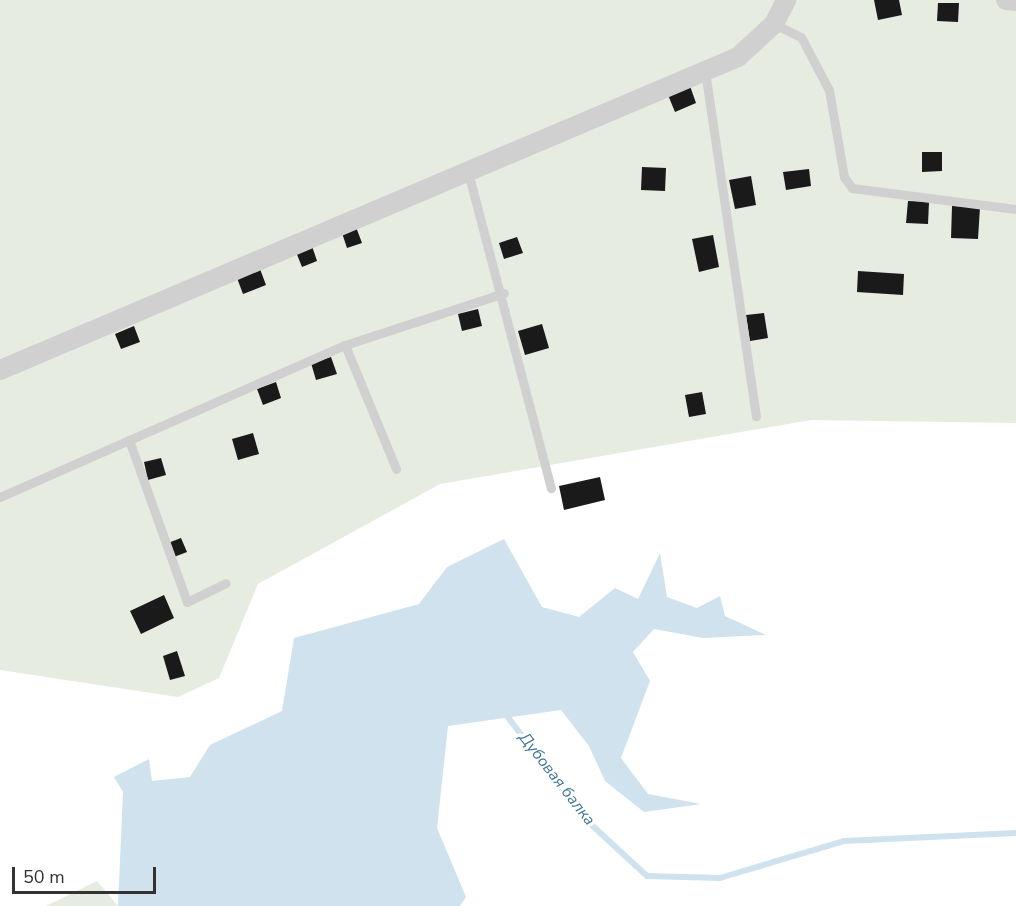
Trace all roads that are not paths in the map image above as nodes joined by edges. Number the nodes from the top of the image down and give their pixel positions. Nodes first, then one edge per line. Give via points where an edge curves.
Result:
1 (786, 0) edge
2 (1006, 0) edge
3 (1016, 1) edge
4 (774, 24) junction
5 (705, 71) junction
6 (468, 172) junction
7 (1016, 209) edge
8 (504, 293) junction
9 (345, 345) junction
10 (0, 370) edge
11 (756, 416) dead end
12 (129, 440) junction
13 (396, 469) dead end
14 (551, 488) dead end
15 (0, 497) edge
16 (226, 583) dead end

1 - 4 street
2 - 3 street
4 - 5 street via 738,57
4 - 7 lane via 801,37 829,90 844,177 852,188
5 - 6 street
5 - 11 lane
6 - 8 lane
6 - 10 street
8 - 9 lane
8 - 14 lane
9 - 12 lane
9 - 13 lane
12 - 15 lane
12 - 16 lane via 187,602

